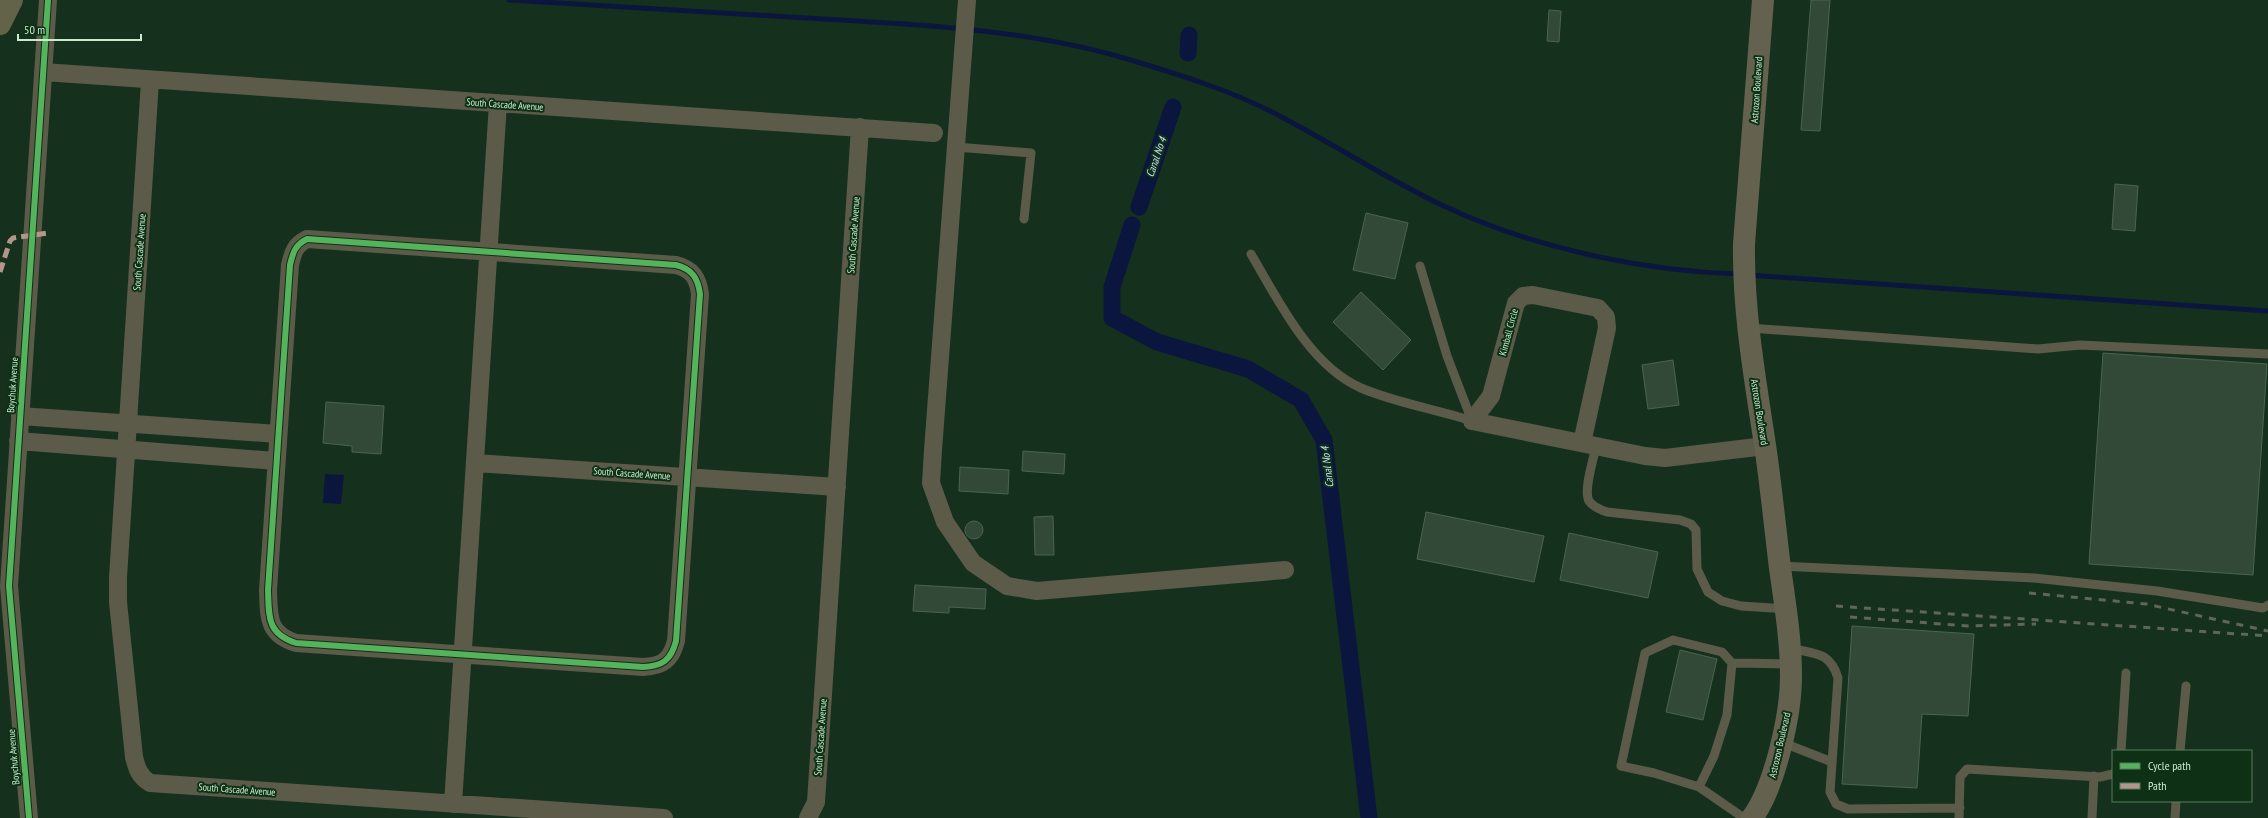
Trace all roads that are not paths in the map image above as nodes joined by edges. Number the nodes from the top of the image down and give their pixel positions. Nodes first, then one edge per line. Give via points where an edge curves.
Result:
1 (12, 0) edge
2 (48, 0) edge
3 (1763, 0) edge
4 (967, 2) edge
5 (0, 24) edge
6 (42, 72) junction
7 (150, 81) junction
8 (498, 103) junction
9 (860, 127) junction
10 (934, 133) dead end
11 (956, 147) junction
12 (1024, 219) dead end
13 (489, 251) junction
14 (1252, 254) dead end
15 (1420, 266) dead end
16 (1747, 321) junction
17 (2268, 354) edge
18 (20, 416) junction
19 (1472, 421) junction
20 (127, 424) junction
21 (278, 434) junction
22 (18, 441) junction
23 (1589, 444) junction
24 (1765, 446) junction
25 (126, 450) junction
26 (276, 461) junction
27 (475, 463) junction
28 (687, 477) junction
29 (837, 487) junction
30 (1780, 566) junction
31 (1285, 570) dead end
32 (2268, 605) edge
33 (1786, 609) junction
34 (463, 655) junction
35 (1790, 656) junction
36 (1732, 663) junction
37 (2126, 673) dead end
38 (2186, 686) dead end
39 (1781, 742) junction
40 (2121, 750) edge
41 (2180, 750) edge
42 (1832, 762) junction
43 (2112, 774) edge
44 (2094, 776) junction
45 (1699, 787) junction
46 (2176, 802) edge
47 (453, 804) junction
48 (1960, 808) junction
49 (1752, 817) edge
50 (29, 818) edge
51 (664, 818) edge
52 (808, 818) edge
53 (1960, 818) edge
54 (2092, 818) edge
55 (2175, 818) edge

1 - 5 highway
2 - 6 street, Boychuk Avenue
3 - 16 main road, Astrozon Boulevard via 1744,244
4 - 11 street
6 - 7 street, South Cascade Avenue
6 - 18 street, Boychuk Avenue
7 - 8 street, South Cascade Avenue
7 - 20 street, South Cascade Avenue
8 - 9 street, South Cascade Avenue
8 - 13 street
9 - 10 street, South Cascade Avenue
9 - 29 street, South Cascade Avenue
11 - 12 lane via 1031,154
11 - 31 street via 931,483 945,522 973,563 1007,586 1036,591
13 - 21 street via 317,239 307,239 299,243 293,251 290,265
13 - 27 street
13 - 28 street via 676,265 686,268 693,274 699,282 700,294
14 - 19 lane via 1281,306 1311,347 1334,372 1360,388
15 - 19 lane via 1447,356
16 - 17 lane via 2038,349 2080,345
16 - 24 main road, Astrozon Boulevard
18 - 20 street
18 - 22 street, Boychuk Avenue
19 - 23 street
19 - 23 street, Kimball Circle via 1491,396 1516,304 1523,296 1533,295 1598,308 1606,317 1607,328
20 - 21 street
20 - 25 street, South Cascade Avenue
21 - 26 street
22 - 25 street
22 - 50 street, Boychuk Avenue via 9,586
23 - 24 street via 1665,458
23 - 33 lane via 1587,490 1589,500 1597,508 1607,512 1680,520 1691,524 1696,530 1697,569 1708,592 1722,601 1741,606
24 - 30 main road, Astrozon Boulevard
25 - 26 street
25 - 47 street, South Cascade Avenue via 118,602 134,757 142,778 150,783
26 - 34 street via 268,590 269,617 274,630 282,639 296,643
27 - 28 street, South Cascade Avenue
27 - 34 street
28 - 29 street, South Cascade Avenue
28 - 34 street via 676,641 673,653 666,662 643,667
29 - 52 street, South Cascade Avenue via 816,802
30 - 32 lane via 2034,578 2157,591 2263,608
30 - 33 main road, Astrozon Boulevard
33 - 35 main road, Astrozon Boulevard
34 - 47 street
35 - 36 lane
35 - 39 main road, Astrozon Boulevard via 1790,686
35 - 42 lane via 1825,657 1834,664 1838,678
36 - 45 lane via 1727,715 1714,756
36 - 45 lane via 1722,652 1673,640 1645,653 1621,766
37 - 40 lane
38 - 41 lane
39 - 42 lane
39 - 49 main road, Astrozon Boulevard via 1769,785
42 - 48 lane via 1830,792 1836,804 1848,808
43 - 44 lane
44 - 48 lane via 1967,770 1960,777
44 - 54 lane
45 - 49 lane
46 - 55 lane
47 - 51 street, South Cascade Avenue
48 - 53 lane

